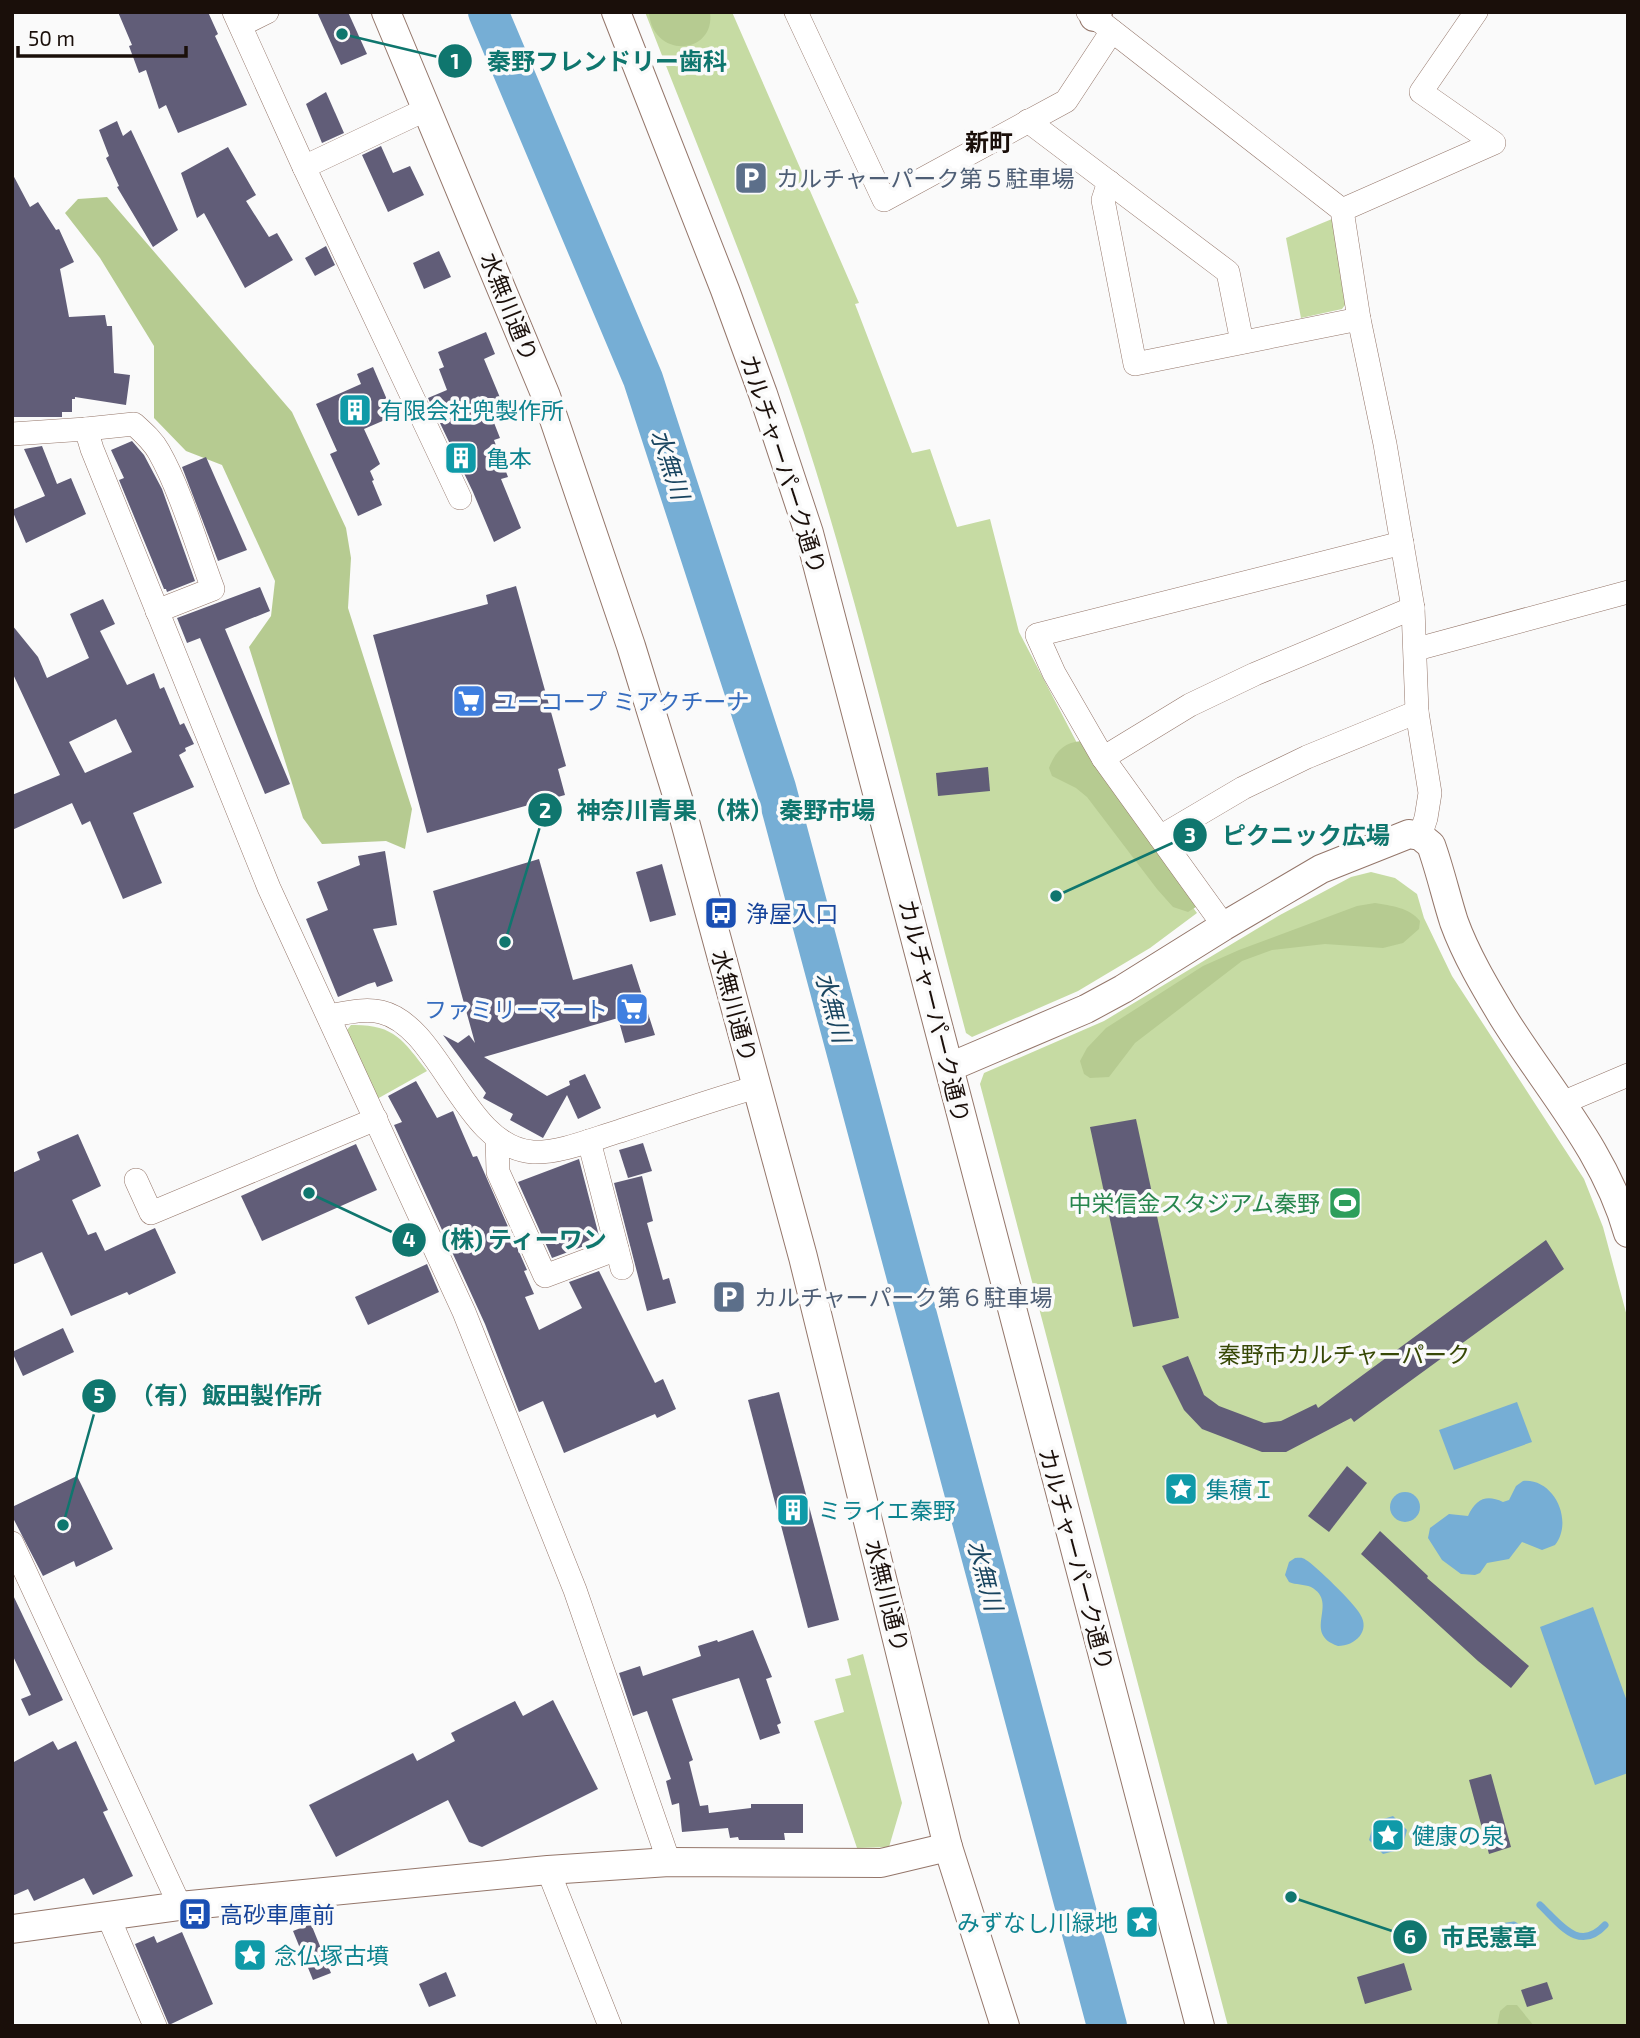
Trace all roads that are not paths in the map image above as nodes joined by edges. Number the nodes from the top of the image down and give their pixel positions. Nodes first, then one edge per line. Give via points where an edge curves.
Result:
1 (267, 12) edge
2 (386, 12) edge
3 (616, 12) edge
4 (796, 12) edge
5 (1476, 12) edge
6 (1098, 18) edge
7 (237, 19) edge
8 (428, 109) junction
9 (1028, 121) junction
10 (303, 167) junction
11 (1109, 182) junction
12 (1342, 210) junction
13 (1359, 319) junction
14 (1242, 342) junction
15 (86, 429) junction
16 (12, 434) edge
17 (460, 498) dead end
18 (1402, 543) junction
19 (1628, 592) edge
20 (1413, 608) junction
21 (157, 611) junction
22 (1417, 649) junction
23 (1417, 712) junction
24 (1103, 758) junction
25 (1420, 836) junction
26 (1160, 837) junction
27 (1224, 926) junction
28 (329, 1016) junction
29 (950, 1067) junction
30 (1628, 1075) edge
31 (757, 1087) junction
32 (1562, 1103) junction
33 (376, 1119) junction
34 (497, 1139) junction
35 (589, 1141) junction
36 (136, 1180) dead end
37 (1627, 1228) edge
38 (12, 1543) edge
39 (948, 1847) junction
40 (669, 1862) junction
41 (548, 1870) junction
42 (180, 1906) junction
43 (108, 1916) junction
44 (12, 1929) edge
45 (155, 2026) edge
46 (610, 2026) edge
47 (1005, 2026) edge
48 (1200, 2026) edge

1 - 7 street
2 - 8 street, 水無川通り
3 - 29 street, カルチャーパーク通り via 735,316 809,533
4 - 9 street via 884,200
5 - 12 street via 1421,92 1494,143
6 - 9 street via 1066,101
6 - 12 street
7 - 10 street
8 - 10 street
8 - 31 street, 水無川通り via 546,396 627,633 684,818
9 - 11 street
10 - 17 street
11 - 14 street via 1228,272
11 - 14 street via 1103,200 1135,364
12 - 13 street
13 - 14 street
13 - 18 street
15 - 16 street
15 - 21 street
15 - 21 street via 134,424 159,452 174,487 213,589
18 - 20 street
18 - 24 street via 1037,635
19 - 22 street
20 - 22 street
20 - 24 street via 1255,674 1191,705
21 - 28 street via 269,888
22 - 23 street
23 - 25 street via 1430,793
23 - 26 street via 1243,788
24 - 26 street
25 - 27 street via 1396,837 1321,869
25 - 32 street via 1431,845 1467,952 1504,1018
26 - 27 street
27 - 29 street via 1086,1009
28 - 33 street
28 - 34 street via 359,1011 395,1017 418,1037
29 - 48 street, カルチャーパーク通り
30 - 32 street
31 - 35 street
31 - 39 street, 水無川通り via 817,1311
32 - 37 street via 1610,1182
33 - 36 street via 151,1213
33 - 40 street via 464,1312 575,1590
34 - 35 street via 514,1149 534,1152
34 - 35 street via 498,1172 545,1276 619,1259
38 - 42 street
39 - 40 street via 881,1863
39 - 47 street, 水無川通り
40 - 41 street
41 - 42 street
41 - 46 street
42 - 43 street
43 - 44 street
43 - 45 street

